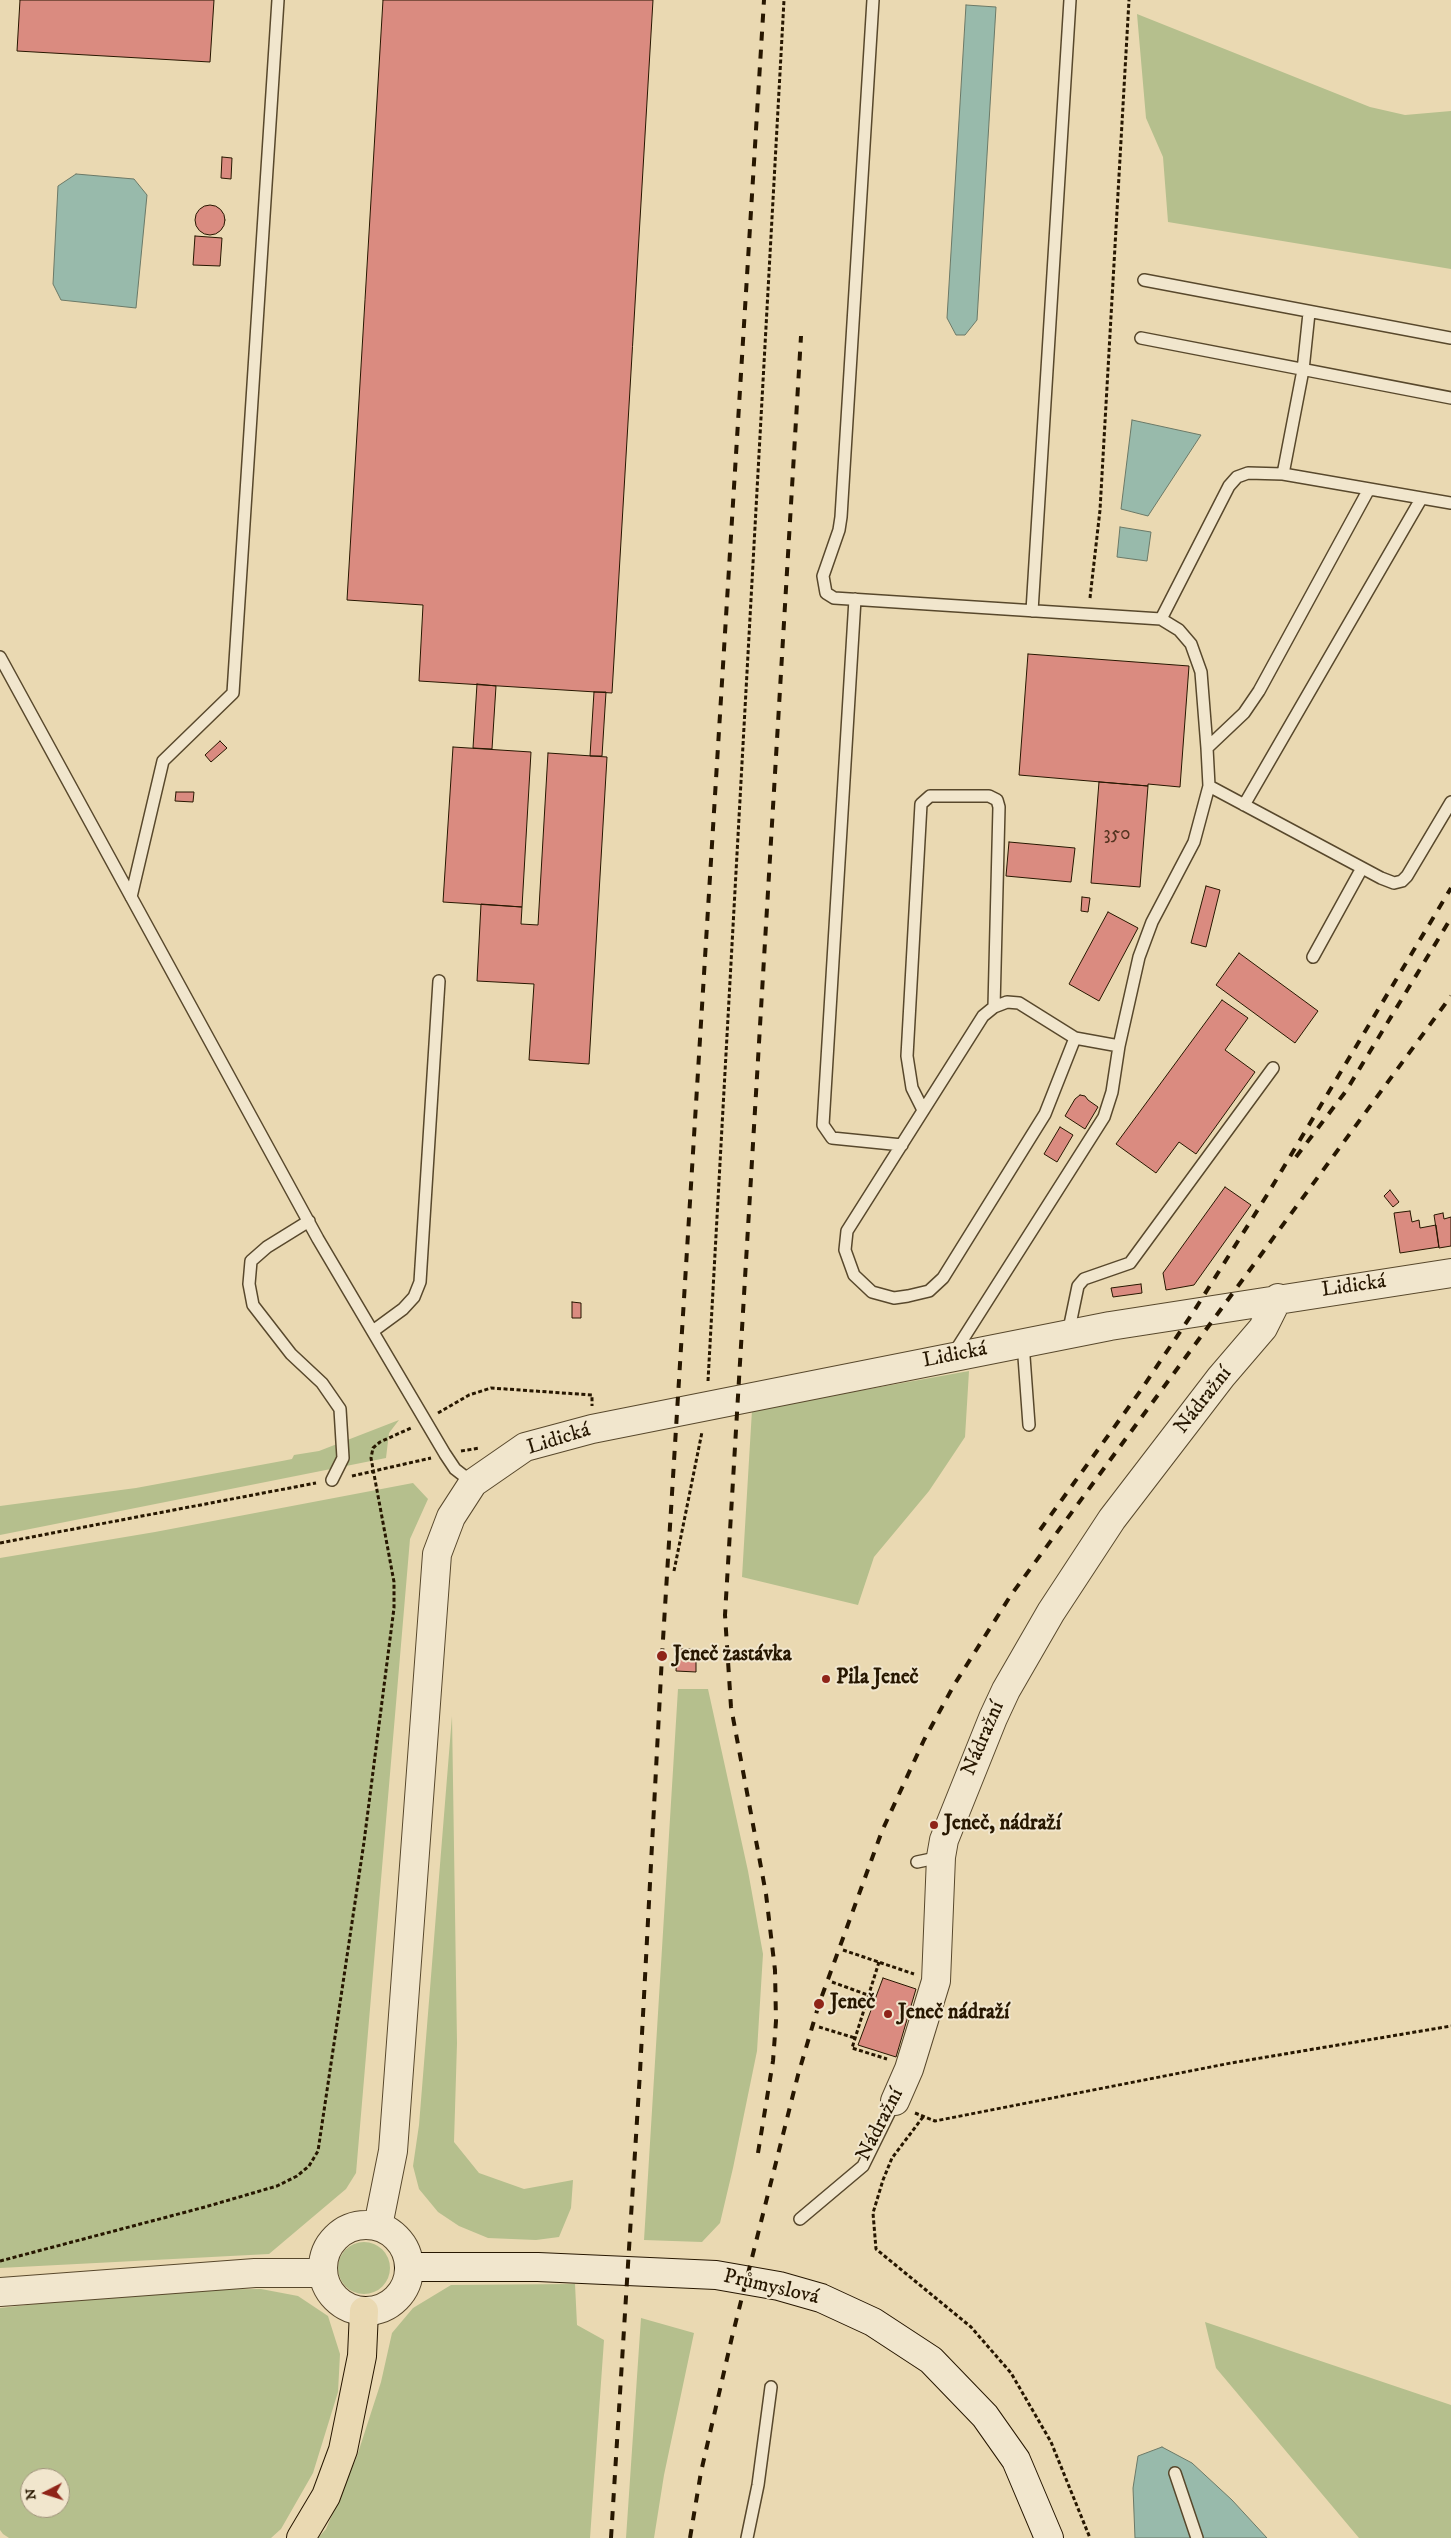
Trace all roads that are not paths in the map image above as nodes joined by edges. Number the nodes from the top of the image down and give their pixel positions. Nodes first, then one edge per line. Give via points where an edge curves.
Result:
1 (278, 0) edge
2 (873, 0) edge
3 (1070, 0) edge
4 (1144, 280) dead end
5 (1310, 312) junction
6 (1141, 338) dead end
7 (1451, 338) edge
8 (1303, 370) junction
9 (1451, 398) edge
10 (1283, 474) junction
11 (1369, 489) junction
12 (1421, 499) junction
13 (1451, 503) edge
14 (854, 599) junction
15 (1032, 611) junction
16 (1161, 620) junction
17 (0, 657) edge
18 (1207, 748) junction
19 (1209, 786) junction
20 (1451, 802) edge
21 (1244, 805) junction
22 (1362, 868) junction
23 (131, 897) junction
24 (1313, 957) dead end
25 (438, 981) dead end
26 (994, 1007) junction
27 (1075, 1038) junction
28 (1119, 1046) junction
29 (1273, 1068) dead end
30 (923, 1110) junction
31 (902, 1145) junction
32 (309, 1221) junction
33 (1451, 1273) edge
34 (1278, 1298) junction
35 (372, 1331) junction
36 (1068, 1334) junction
37 (1022, 1343) junction
38 (952, 1356) junction
39 (1029, 1425) dead end
40 (332, 1480) road end
41 (473, 1483) junction
42 (895, 2101) joint
43 (800, 2219) dead end
44 (378, 2226) junction
45 (409, 2267) junction
46 (323, 2273) junction
47 (0, 2292) edge
48 (364, 2311) junction
49 (771, 2387) dead end
50 (1175, 2473) dead end
51 (301, 2538) edge
52 (747, 2538) edge
53 (1049, 2538) edge
54 (1196, 2538) edge

1 - 23 lane via 233,693 163,761
2 - 14 lane via 841,517 823,576 826,594 834,598
3 - 15 lane
4 - 5 lane
5 - 7 lane
5 - 8 lane
6 - 8 lane
8 - 9 lane
8 - 10 lane
10 - 11 lane
10 - 16 lane via 1248,473 1237,477
11 - 12 lane
11 - 18 lane via 1259,691 1244,713
12 - 13 lane
12 - 21 lane
14 - 15 lane
14 - 31 lane via 823,1125 832,1138
15 - 16 lane
16 - 18 lane via 1192,644 1201,672
17 - 23 lane
18 - 19 lane
19 - 21 lane
19 - 28 lane via 1194,842 1152,922 1139,957
20 - 22 lane via 1402,881 1394,882
21 - 22 lane
22 - 24 lane
23 - 32 lane
25 - 35 lane via 420,1282 414,1297 403,1309
26 - 27 lane via 1007,1002 1019,1003
26 - 30 lane via 983,1016
26 - 30 lane via 999,806 997,800 989,796 930,796 921,804 907,1056 912,1088
27 - 28 lane
27 - 31 lane via 1045,1114 943,1278 928,1290 894,1298 872,1292 854,1275 846,1250 847,1231
28 - 38 lane via 1112,1092 1104,1117
29 - 36 lane via 1130,1263 1084,1279 1078,1286
30 - 31 lane
32 - 35 lane
32 - 40 lane via 251,1261 249,1284 254,1306 291,1354 322,1383 340,1409 343,1458
33 - 34 street, Lidická
34 - 36 street, Lidická
34 - 42 street, Nádražní via 1263,1328 1221,1377 1112,1519 1051,1612 992,1718 944,1840 929,1860 936,1981 910,2066
35 - 41 lane via 455,1469
36 - 37 street, Lidická
37 - 38 street, Lidická
37 - 39 lane
38 - 41 street, Lidická via 592,1429 525,1447
41 - 44 street via 451,1517 437,1554 393,2151
42 - 43 lane, Nádražní via 864,2166
44 - 45 street via 396,2237 407,2256
44 - 46 street via 360,2225 343,2231 327,2249
45 - 48 street via 399,2295 383,2307
45 - 53 street, Průmyslová via 538,2267 716,2275 779,2286 821,2298 873,2322 931,2360 985,2416 1016,2460
46 - 47 street via 255,2273
46 - 48 street via 326,2284 341,2303
48 - 51 highway via 362,2356 343,2450 326,2496
49 - 52 lane via 758,2485
50 - 54 lane

